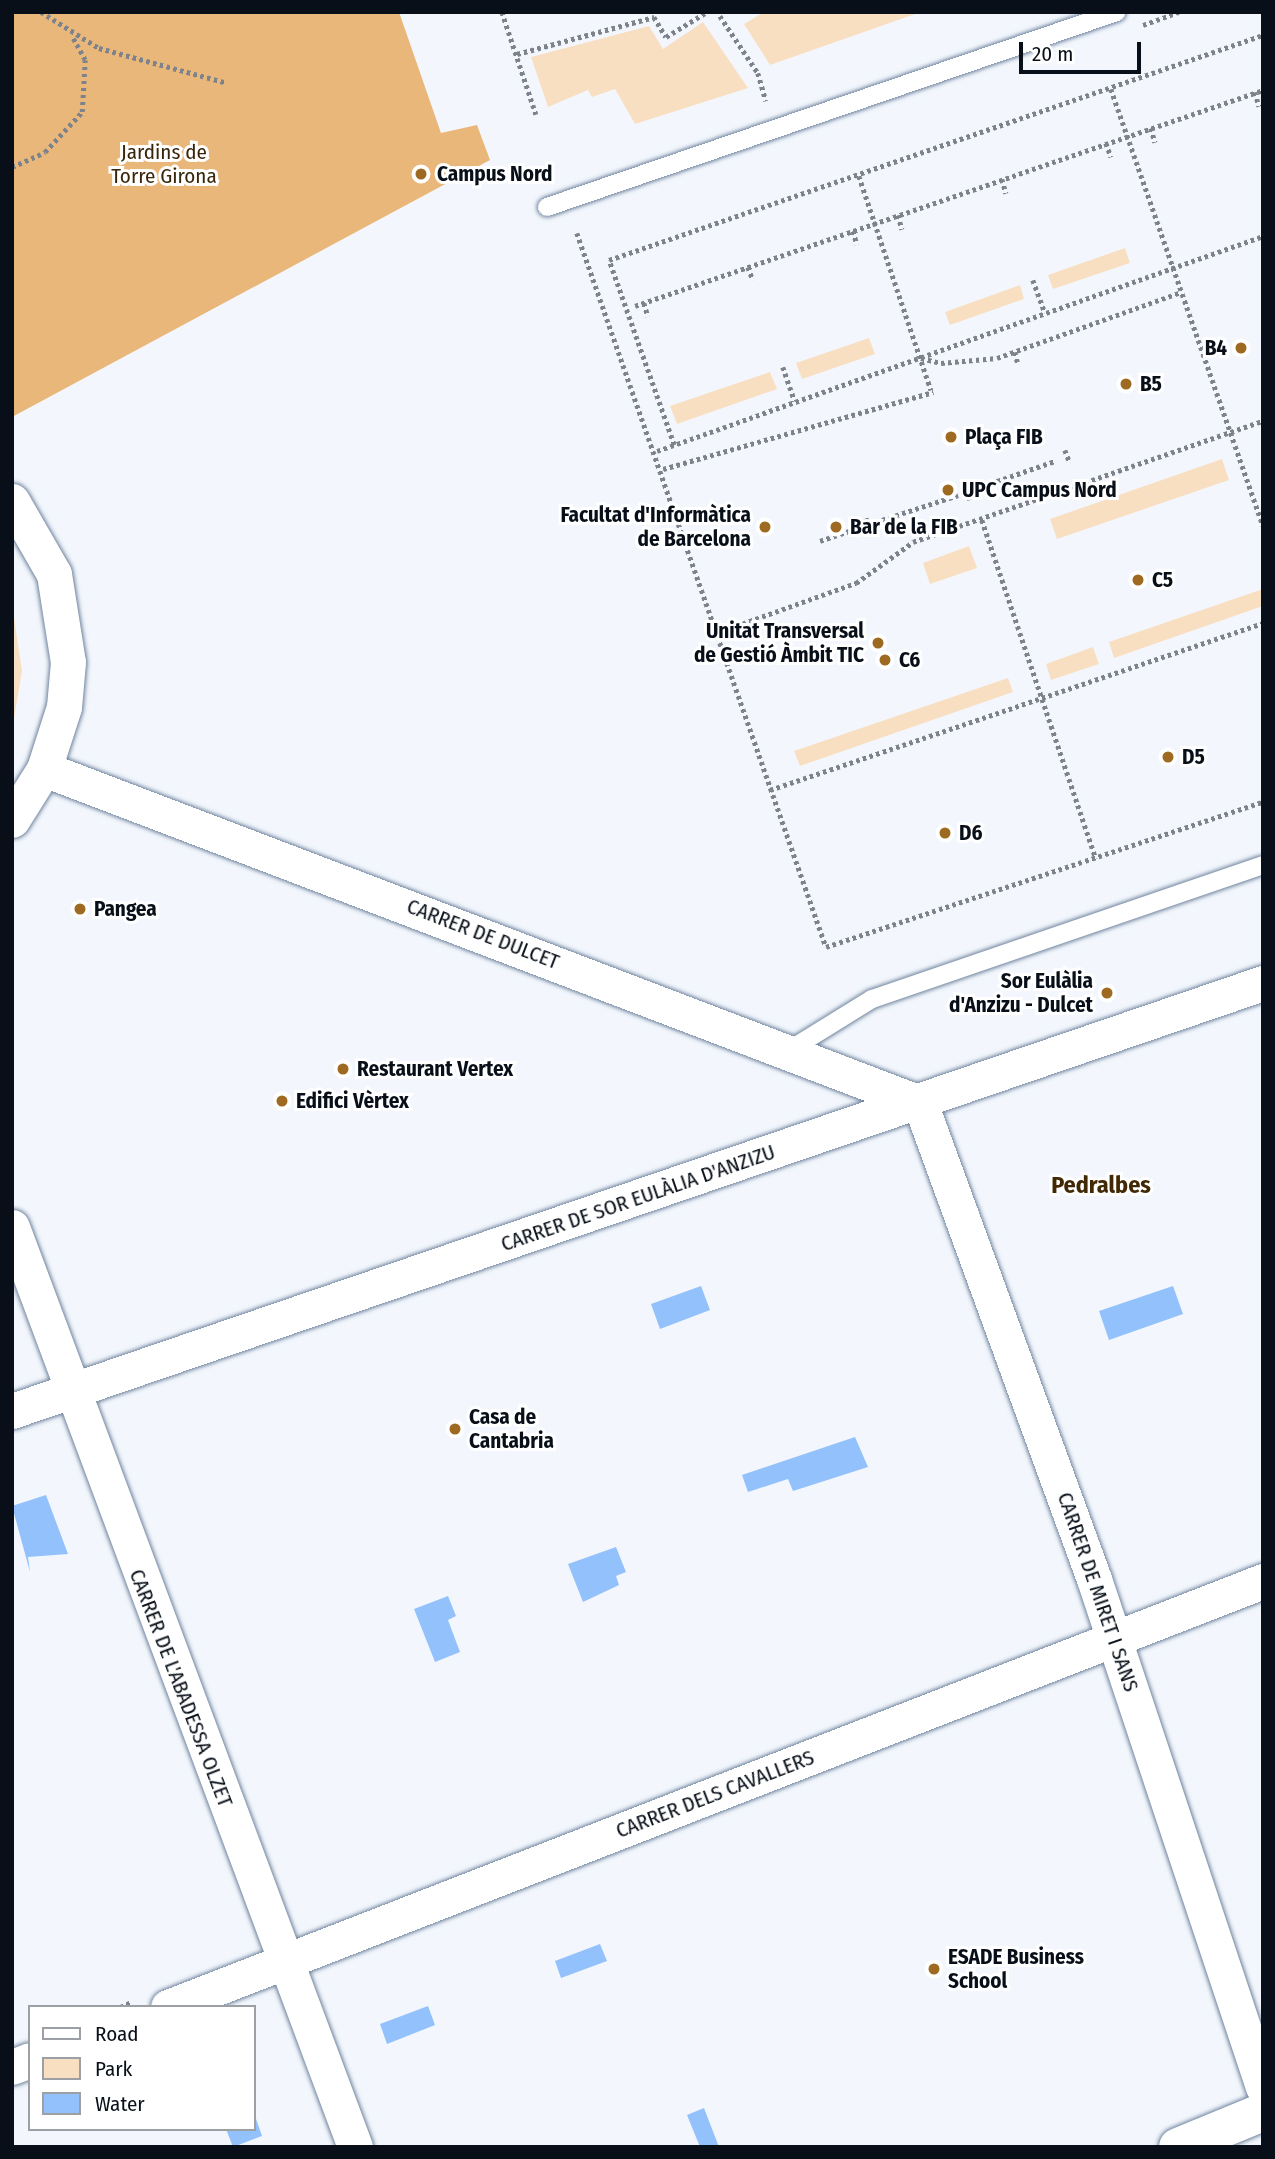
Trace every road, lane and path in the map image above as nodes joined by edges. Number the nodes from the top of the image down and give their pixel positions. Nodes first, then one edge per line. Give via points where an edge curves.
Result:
1 (41, 12) edge
2 (502, 12) edge
3 (707, 12) edge
4 (727, 12) edge
5 (1117, 12) edge
6 (719, 14) edge
7 (1263, 35) edge
8 (72, 36) junction
9 (517, 54) junction
10 (224, 82) dead end
11 (1111, 89) junction
12 (1263, 90) edge
13 (1255, 92) junction
14 (1259, 106) dead end
15 (768, 107) dead end
16 (536, 114) dead end
17 (1151, 128) junction
18 (1127, 136) junction
19 (1155, 142) dead end
20 (1106, 143) junction
21 (1111, 157) dead end
22 (12, 167) edge
23 (859, 176) junction
24 (1002, 179) junction
25 (1006, 193) dead end
26 (547, 207) dead end
27 (898, 215) junction
28 (874, 223) junction
29 (902, 229) dead end
30 (853, 230) junction
31 (577, 233) dead end
32 (1263, 236) edge
33 (857, 244) dead end
34 (748, 267) junction
35 (1172, 268) junction
36 (753, 280) dead end
37 (1034, 280) dead end
38 (1181, 292) junction
39 (643, 303) junction
40 (635, 306) dead end
41 (1045, 313) junction
42 (648, 317) dead end
43 (1015, 352) junction
44 (920, 357) junction
45 (1018, 364) dead end
46 (783, 368) dead end
47 (795, 401) junction
48 (827, 420) junction
49 (1263, 421) edge
50 (830, 427) dead end
51 (1231, 432) junction
52 (674, 444) junction
53 (1065, 450) dead end
54 (657, 451) junction
55 (1055, 461) dead end
56 (1070, 463) dead end
57 (663, 469) junction
58 (964, 484) dead end
59 (977, 488) dead end
60 (958, 495) dead end
61 (970, 500) dead end
62 (12, 501) edge
63 (866, 518) dead end
64 (882, 520) dead end
65 (982, 520) junction
66 (1263, 525) edge
67 (857, 528) dead end
68 (873, 534) dead end
69 (820, 541) dead end
70 (1263, 623) edge
71 (716, 633) junction
72 (1040, 698) junction
73 (44, 769) junction
74 (770, 790) junction
75 (1263, 802) edge
76 (12, 820) edge
77 (1096, 858) junction
78 (1263, 865) edge
79 (1263, 983) edge
80 (788, 1051) junction
81 (920, 1102) junction
82 (12, 1227) edge
83 (72, 1391) junction
84 (12, 1411) edge
85 (1263, 1581) edge
86 (1115, 1639) junction
87 (285, 1962) junction
88 (172, 2005) edge
89 (1263, 2087) edge
90 (1263, 2112) edge
91 (355, 2147) edge
92 (1178, 2147) edge

1 - 8 path
2 - 9 path
3 - 9 path via 666,37 654,17
4 - 6 path
5 - 26 lane
6 - 15 path via 758,73
7 - 11 path
8 - 10 path via 150,65
8 - 22 path via 85,60 82,113 45,152
9 - 16 path
11 - 18 path
11 - 23 path
12 - 13 path
13 - 14 path
13 - 17 path
17 - 18 path
17 - 19 path
18 - 20 path
18 - 35 path
20 - 21 path
20 - 24 path
23 - 28 path
23 - 52 path via 610,260
24 - 25 path
24 - 27 path
27 - 28 path
27 - 29 path
28 - 30 path
28 - 44 path
30 - 33 path
30 - 34 path
31 - 54 path
32 - 35 path
34 - 36 path
34 - 39 path
35 - 38 path
35 - 41 path
37 - 41 path
38 - 43 path
38 - 51 path
39 - 40 path
39 - 42 path
41 - 44 path
43 - 44 path via 940,363
43 - 45 path
44 - 47 path
44 - 48 path via 932,391
46 - 47 path
47 - 52 path
48 - 50 path
48 - 57 path
49 - 51 path
51 - 65 path
51 - 66 path
52 - 54 path
53 - 56 path
54 - 57 path
55 - 59 path
57 - 71 path
58 - 61 path
60 - 64 path
62 - 73 street via 36,533 65,617 64,706
63 - 68 path
65 - 71 path via 913,542 856,583
65 - 72 path
67 - 69 path
70 - 72 path
71 - 74 path
72 - 74 path
72 - 77 path
73 - 76 street
73 - 80 street, CARRER DE DULCET
74 - 77 path via 826,947
75 - 77 path
78 - 80 lane via 872,999
79 - 81 street, CARRER DE SOR EULÀLIA D'ANZIZU
80 - 81 street, CARRER DE DULCET
81 - 83 street, CARRER DE SOR EULÀLIA D'ANZIZU
81 - 86 street, CARRER DE MIRET I SANS
82 - 83 street, CARRER DE L'ABADESSA OLZET
83 - 84 street, CARRER DE SOR EULÀLIA D'ANZIZU
83 - 87 street, CARRER DE L'ABADESSA OLZET
85 - 86 street, CARRER DELS CAVALLERS
86 - 87 street, CARRER DELS CAVALLERS
86 - 89 street, CARRER DE MIRET I SANS
87 - 88 street, CARRER DELS CAVALLERS
87 - 91 street, CARRER DE L'ABADESSA OLZET
90 - 92 street

